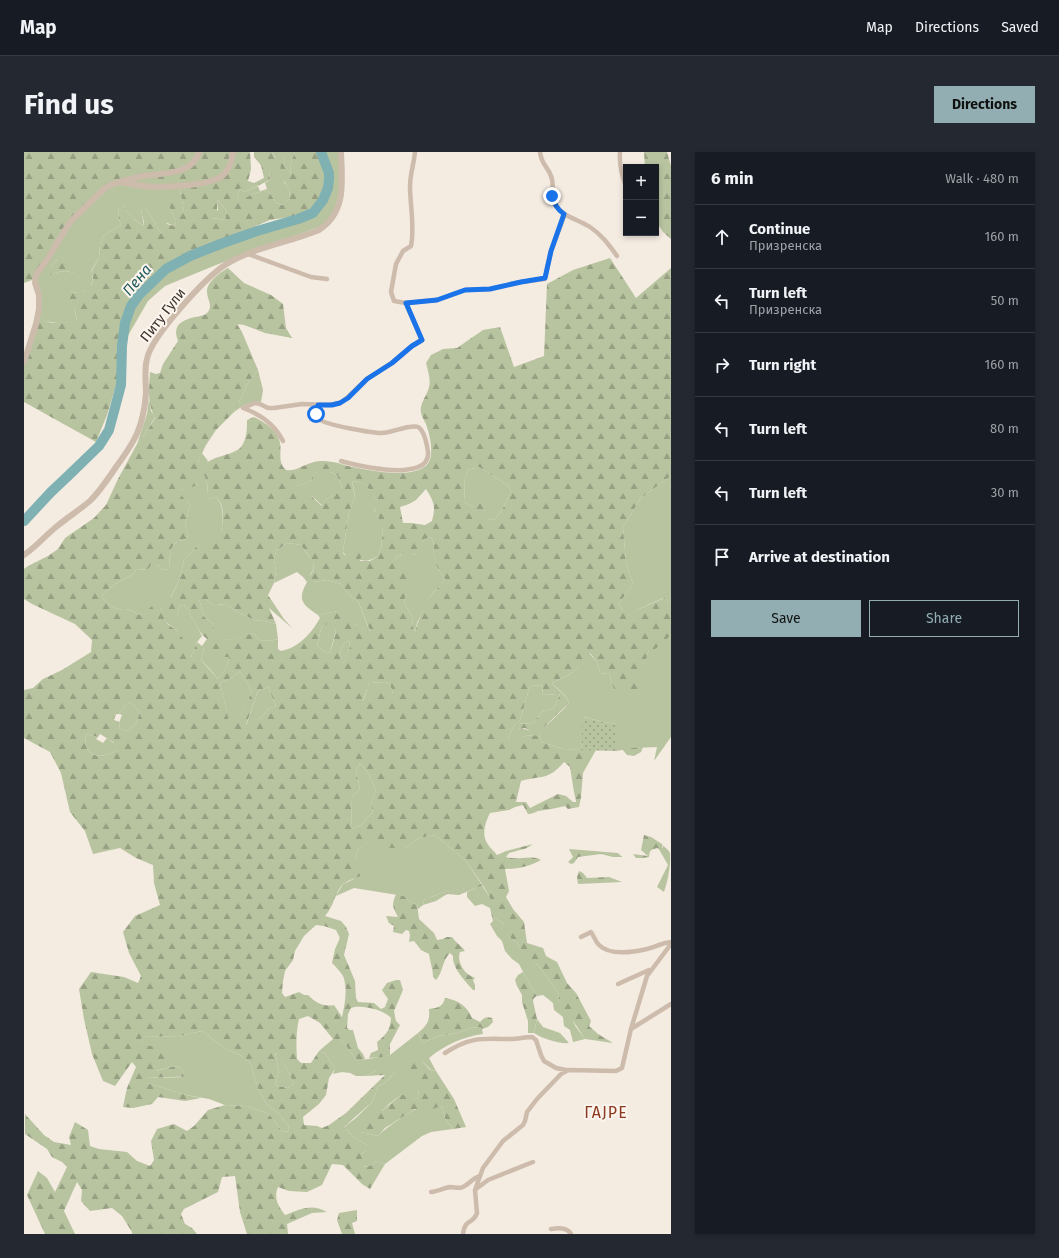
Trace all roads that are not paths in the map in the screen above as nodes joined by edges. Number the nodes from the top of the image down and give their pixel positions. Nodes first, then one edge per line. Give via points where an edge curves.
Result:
1 (199, 152) edge
2 (233, 152) edge
3 (341, 152) edge
4 (415, 152) edge
5 (540, 152) edge
6 (620, 152) edge
7 (143, 176) junction
8 (623, 177) edge
9 (122, 182) junction
10 (144, 186) junction
11 (564, 214) junction
12 (248, 254) junction
13 (617, 256) dead end
14 (327, 279) dead end
15 (406, 303) junction
16 (24, 362) edge
17 (318, 405) junction
18 (283, 441) dead end
19 (341, 461) dead end
20 (24, 554) edge
21 (581, 937) dead end
22 (671, 943) edge
23 (651, 969) junction
24 (618, 984) dead end
25 (671, 1004) edge
26 (631, 1029) junction
27 (445, 1053) dead end
28 (568, 1070) junction
29 (533, 1162) dead end
30 (480, 1176) junction
31 (475, 1190) junction
32 (431, 1192) dead end
33 (551, 1229) dead end
34 (463, 1234) edge
35 (571, 1234) edge

1 - 7 street via 193,163 185,168
2 - 10 street via 229,169 218,178 201,183
3 - 12 street, Питу Гули via 340,202 330,222 314,232
4 - 15 street via 410,185 411,246 403,251 396,264 391,292 394,301
5 - 11 street via 542,162 553,181 553,200
6 - 8 street
7 - 9 street
7 - 10 street via 138,182
9 - 10 street
9 - 16 street via 105,188 70,222 36,275 39,309
11 - 13 street via 590,227 603,237
11 - 15 street via 545,278 490,289 465,290 437,300
12 - 14 street via 311,277
12 - 20 street, Питу Гули via 214,274 159,336 146,361 143,416 128,450 90,501
15 - 17 street via 422,340 367,379 348,398 332,405
17 - 18 street via 302,404 271,408 254,404 243,408 270,424
17 - 19 street via 317,417 326,423 382,433 417,427 424,435 428,454 423,465 407,470 363,467
21 - 22 street via 591,932 600,946 614,952 642,950
22 - 23 street
23 - 24 street
23 - 26 street
25 - 26 street
26 - 28 street via 621,1069
27 - 28 street via 477,1039 532,1037 536,1040 544,1061 557,1069
28 - 30 street via 537,1099 527,1112 525,1121 503,1141
29 - 31 street via 488,1180
30 - 31 street
30 - 32 street via 459,1188 450,1187
31 - 34 street via 476,1217 466,1223
33 - 35 street via 564,1229

